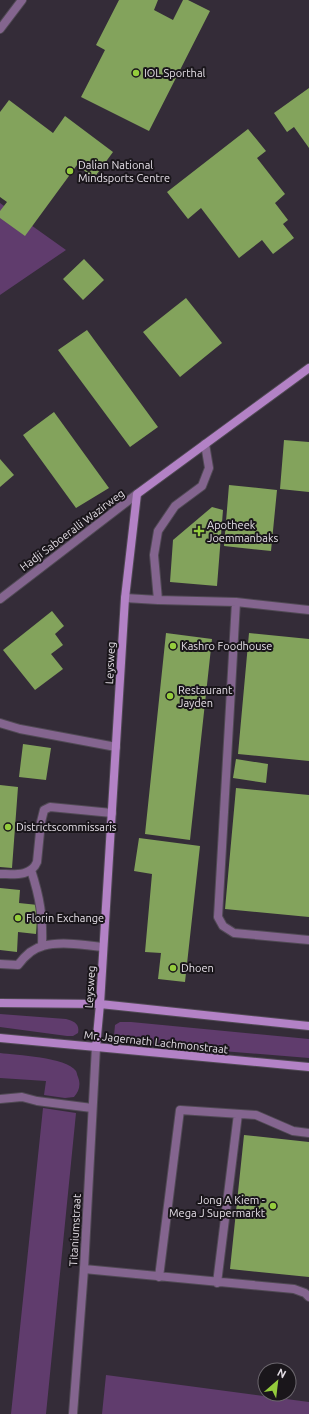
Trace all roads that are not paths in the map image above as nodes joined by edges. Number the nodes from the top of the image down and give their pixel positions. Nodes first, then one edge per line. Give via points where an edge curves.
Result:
1 (22, 0) edge
2 (0, 29) edge
3 (309, 368) edge
4 (205, 444) junction
5 (137, 494) junction
6 (125, 598) junction
7 (0, 599) edge
8 (158, 600) junction
9 (236, 602) junction
10 (309, 610) edge
11 (0, 723) edge
12 (116, 747) junction
13 (112, 813) junction
14 (31, 870) junction
15 (0, 874) edge
16 (309, 940) edge
17 (42, 946) junction
18 (103, 947) junction
19 (0, 964) edge
20 (0, 1003) edge
21 (100, 1004) junction
22 (309, 1026) edge
23 (0, 1038) edge
24 (96, 1047) junction
25 (309, 1068) edge
26 (0, 1099) edge
27 (92, 1108) junction
28 (238, 1114) junction
29 (309, 1132) edge
30 (84, 1269) junction
31 (159, 1277) junction
32 (217, 1283) junction
33 (309, 1297) edge
34 (73, 1414) edge

1 - 2 street
3 - 4 street
4 - 5 street
4 - 8 street via 208,468 202,486 175,506 158,531 154,555
5 - 6 street, Leysweg
5 - 7 street, Hadji Saboeralli Wazirweg
6 - 8 street
6 - 12 street, Leysweg
8 - 9 street
9 - 10 street
9 - 16 street via 218,917 223,926 234,933
11 - 12 street
12 - 13 street, Leysweg
13 - 14 street via 50,807 44,810 37,862
13 - 18 street, Leysweg
14 - 15 street via 24,874
14 - 17 street via 41,904
17 - 18 street via 66,944
17 - 19 street via 24,957 18,965
18 - 21 street, Leysweg
20 - 21 street
21 - 22 street
21 - 24 street, Leysweg
23 - 24 street, Mr. Jagernath Lachmonstraat
24 - 25 street, Mr. Jagernath Lachmonstraat
24 - 27 street, Titaniumstraat
26 - 27 street via 22,1097
27 - 30 street, Titaniumstraat
28 - 29 street via 256,1115 293,1131
28 - 31 street via 180,1110
28 - 32 street
30 - 31 street
30 - 34 street, Titaniumstraat
31 - 32 street
32 - 33 street via 294,1290

